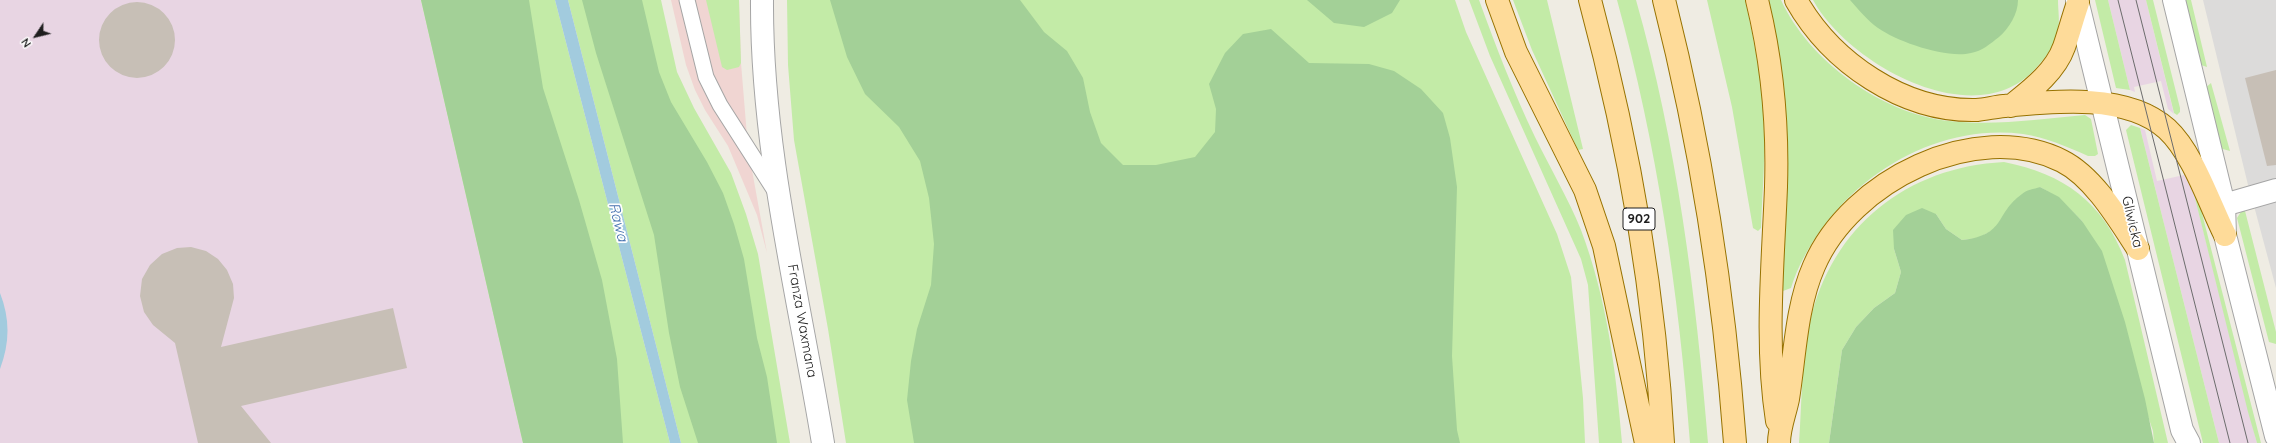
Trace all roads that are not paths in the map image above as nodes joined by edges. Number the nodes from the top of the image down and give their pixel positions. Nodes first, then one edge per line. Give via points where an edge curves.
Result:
1 (687, 0) edge
2 (762, 0) edge
3 (1497, 0) edge
4 (1590, 0) edge
5 (1664, 0) edge
6 (1757, 0) edge
7 (1796, 0) edge
8 (2174, 0) edge
9 (2077, 1) edge
10 (2103, 103) junction
11 (2011, 106) junction
12 (2276, 190) edge
13 (780, 199) junction
14 (2224, 204) junction
15 (2225, 235) junction
16 (2138, 249) junction
17 (2276, 436) edge
18 (1779, 438) edge
19 (2184, 439) edge
20 (823, 443) edge
21 (1646, 443) edge
22 (1663, 443) edge
23 (1735, 443) edge

1 - 13 lane via 706,77 720,105
2 - 13 street, Franza Waxmana via 767,104
3 - 21 main road via 1516,52 1585,190 1604,246
4 - 22 main road, 902 via 1605,57 1636,204 1655,336
5 - 23 main road via 1702,168 1722,308
6 - 18 main road via 1768,52 1775,116 1776,186 1770,358
7 - 11 main road via 1817,31 1834,50 1856,68 1900,94 1952,108 1977,110
8 - 14 street
9 - 10 street, Gliwicka
9 - 11 main road via 2064,48 2051,69 2033,89
10 - 11 main road
10 - 15 main road via 2146,114 2168,130 2188,156
10 - 16 street, Gliwicka
12 - 14 street
13 - 20 street, Franza Waxmana
14 - 15 street
15 - 17 street
16 - 18 main road via 2113,211 2086,179 2062,161 2032,150 1999,146 1967,151 1946,155 1901,174 1879,188 1852,212 1828,239 1814,266 1804,295
16 - 19 street, Gliwicka

